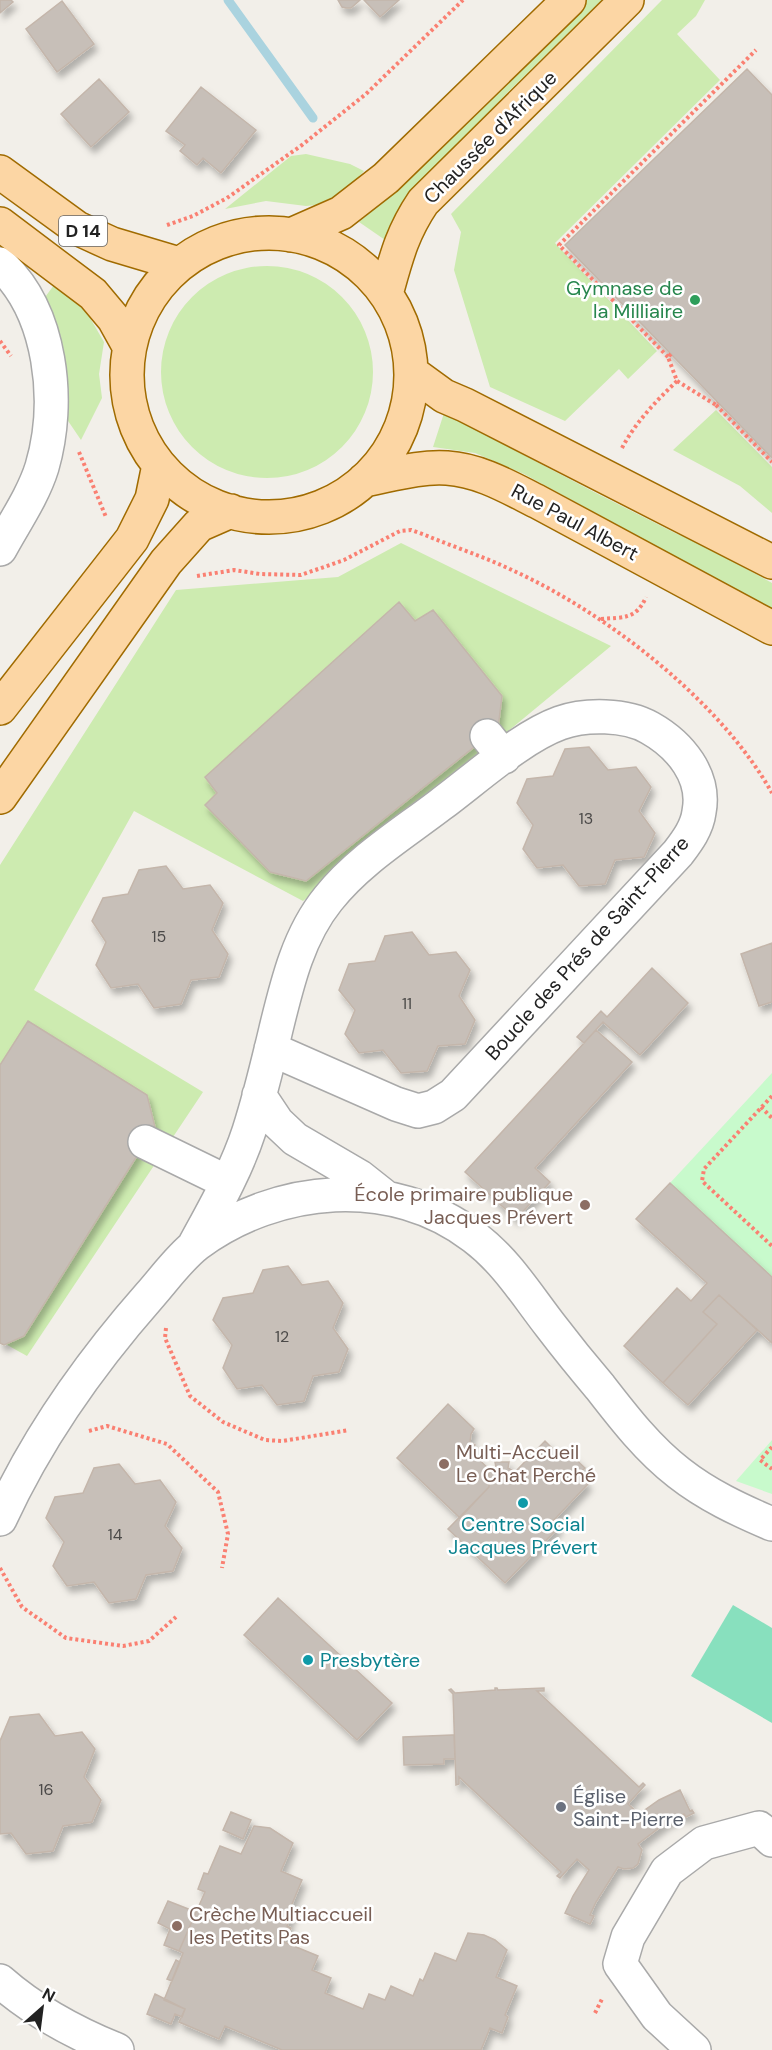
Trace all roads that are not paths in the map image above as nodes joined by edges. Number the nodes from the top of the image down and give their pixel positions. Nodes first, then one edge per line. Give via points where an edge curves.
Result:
1 (569, 0) edge
2 (627, 0) edge
3 (0, 172) edge
4 (0, 224) edge
5 (291, 235) junction
6 (0, 264) edge
7 (179, 264) junction
8 (386, 294) junction
9 (129, 346) junction
10 (411, 372) junction
11 (159, 465) junction
12 (364, 480) junction
13 (231, 511) junction
14 (0, 549) edge
15 (772, 562) edge
16 (772, 628) edge
17 (0, 708) edge
18 (0, 797) edge
19 (272, 1049) junction
20 (259, 1095) junction
21 (145, 1142) dead end
22 (227, 1182) junction
23 (384, 1196) junction
24 (194, 1246) junction
25 (0, 1519) edge
26 (772, 1524) edge
27 (772, 1840) edge
28 (0, 1981) edge
29 (117, 2050) edge
30 (694, 2050) edge

1 - 5 main road via 386,178 341,213
2 - 8 main road, Chaussée d'Afrique via 423,202 408,224
3 - 7 main road, D 14 via 77,228 112,244
4 - 9 main road, D 14 via 93,294 114,319
5 - 7 main road via 261,233 232,238 204,248
5 - 8 main road via 319,242 344,255 367,272
6 - 14 street via 19,286 37,323 50,368 51,412 42,466 33,491
7 - 9 main road via 147,301
8 - 10 main road via 400,320
9 - 11 main road via 129,404 146,447
10 - 12 main road via 408,402 393,445
10 - 15 main road via 444,396
11 - 13 main road via 204,501
11 - 17 main road via 152,499 132,539
12 - 13 main road via 324,506 302,513 254,516
12 - 16 main road, Rue Paul Albert via 427,468 469,471 538,502
13 - 18 main road via 199,525 166,562
19 - 19 street, Boucle des Prés de Saint-Pierre via 417,1111 434,1107 453,1095 692,834 699,813 699,786 689,761 648,726 618,718 562,722 495,747 351,873 327,899 306,933 290,975
19 - 20 street, Boucle des Prés de Saint-Pierre
20 - 22 street, Boucle des Prés de Saint-Pierre via 249,1131
20 - 23 street via 277,1122 295,1138
21 - 22 street
22 - 24 street, Boucle des Prés de Saint-Pierre
23 - 24 street, Boucle des Prés de Saint-Pierre via 357,1194 288,1201 248,1214
23 - 26 street, Boucle des Prés de Saint-Pierre via 446,1218 474,1237 504,1263 650,1448 709,1494
24 - 25 street, Boucle des Prés de Saint-Pierre via 109,1342 41,1442
27 - 30 street via 759,1828 704,1843 667,1871 628,1936 620,1964 657,2016
28 - 29 street via 52,2018

